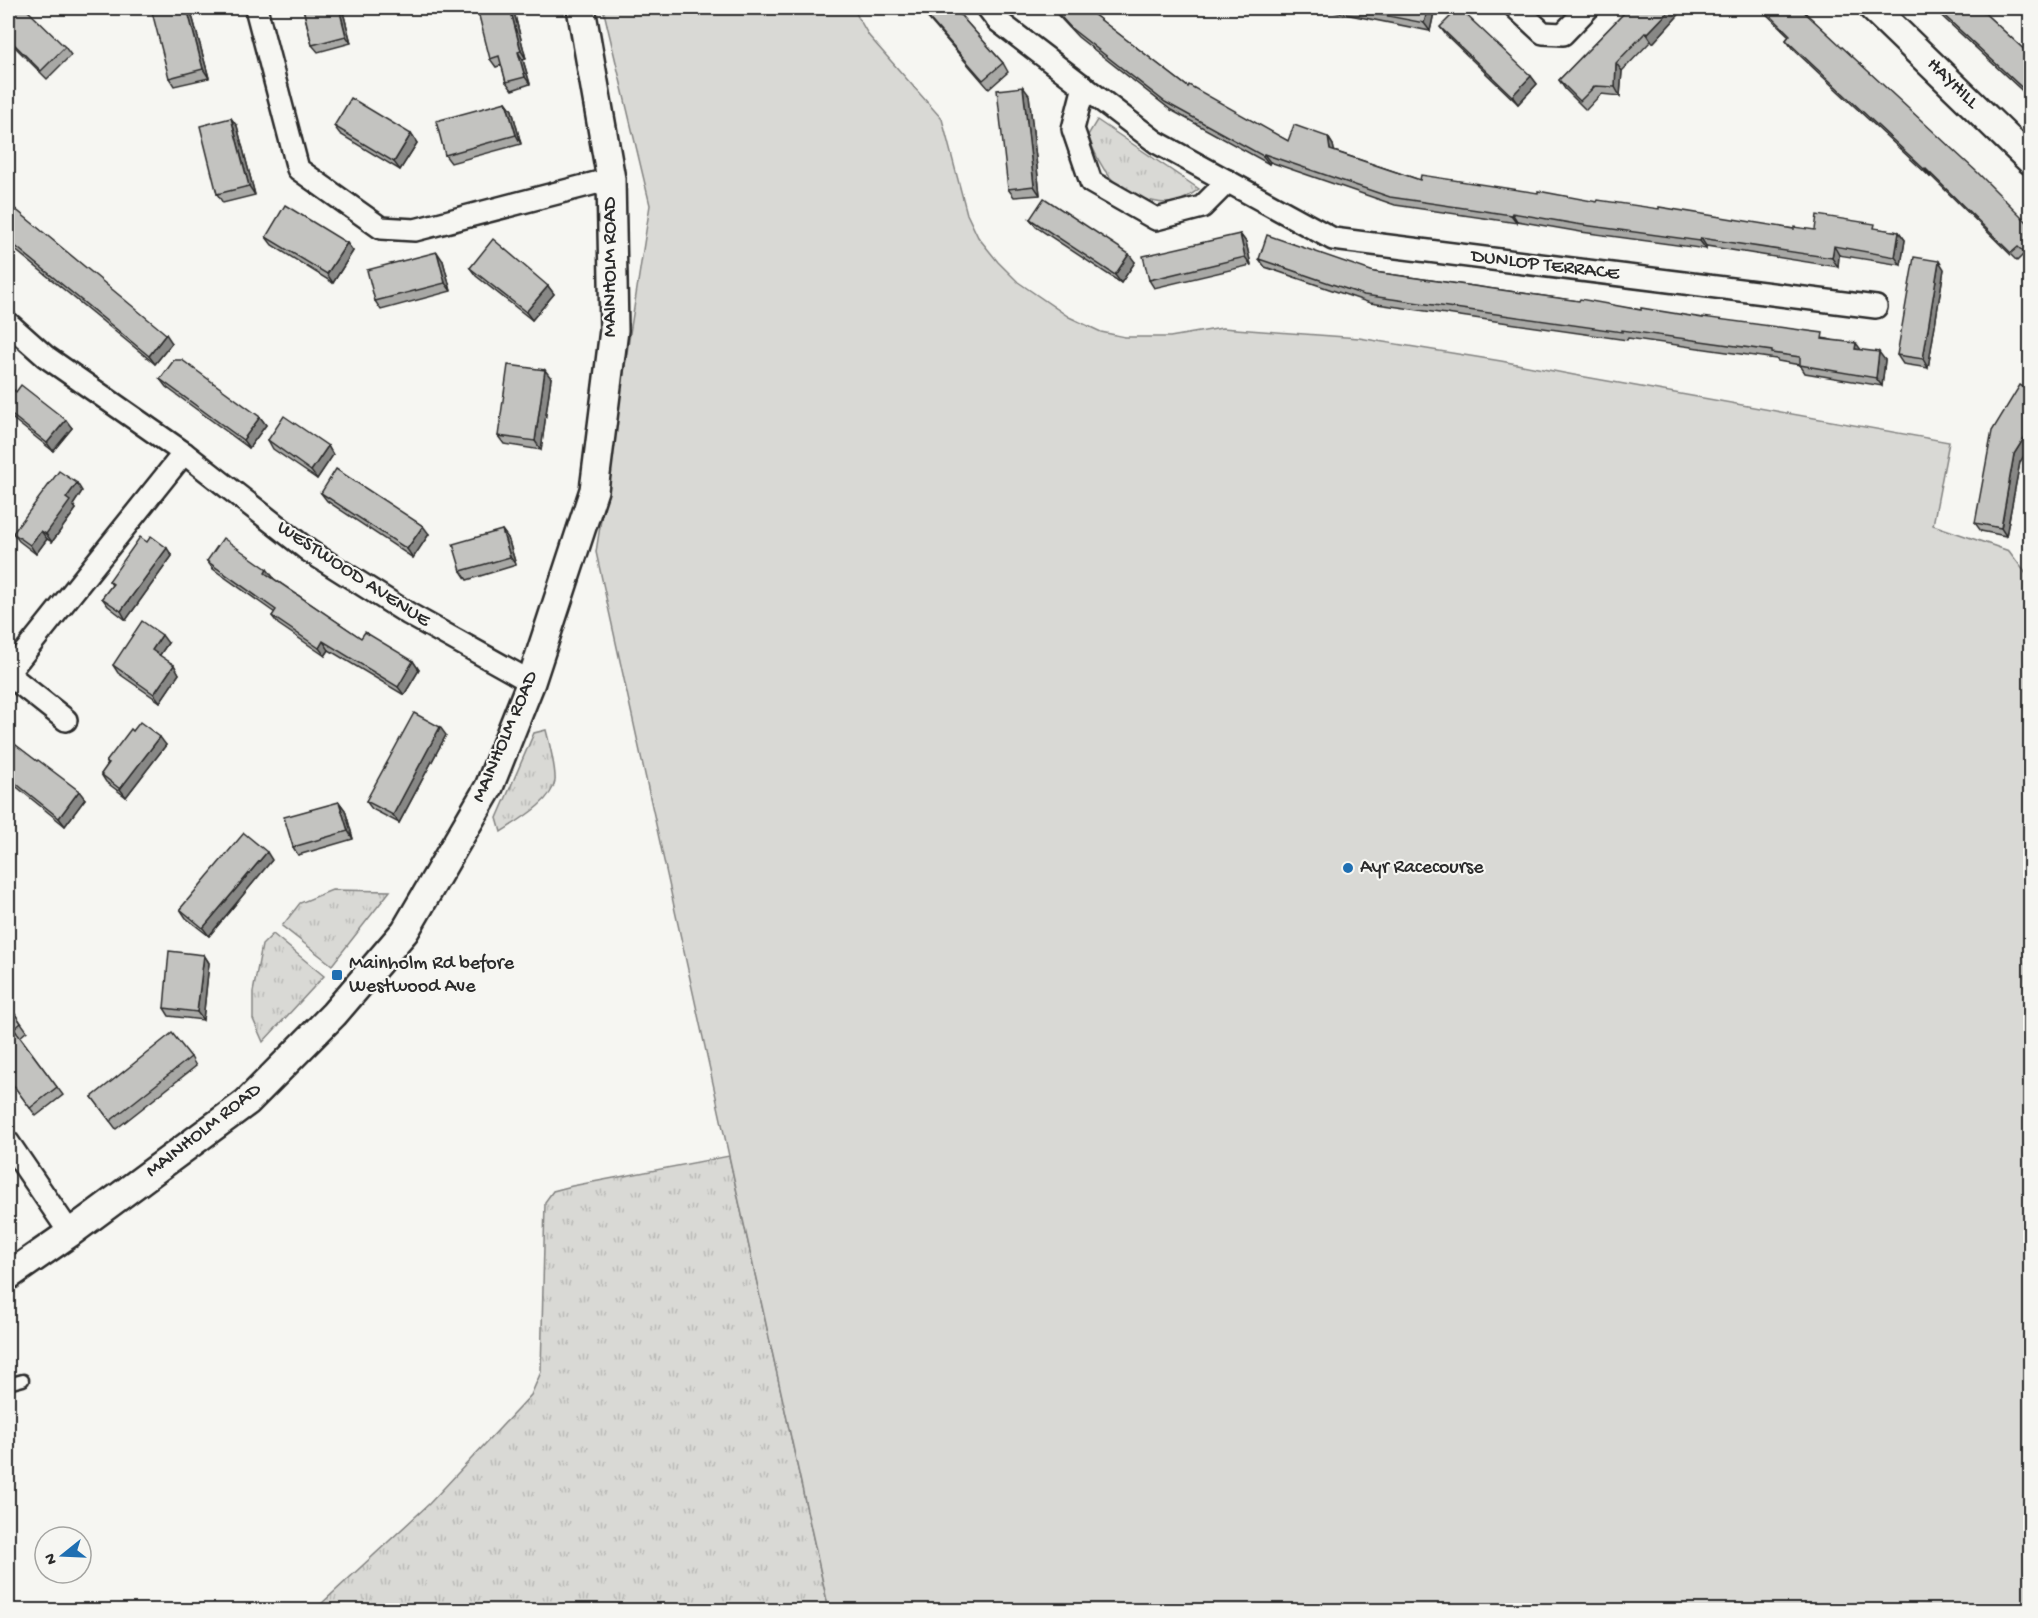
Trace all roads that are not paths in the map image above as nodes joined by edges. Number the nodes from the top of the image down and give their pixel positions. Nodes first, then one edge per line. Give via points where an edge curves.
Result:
1 (256, 8) edge
2 (581, 8) edge
3 (988, 8) edge
4 (1516, 8) edge
5 (1588, 8) edge
6 (1873, 8) edge
7 (1084, 86) junction
8 (2031, 159) edge
9 (610, 179) junction
10 (1228, 181) junction
11 (1876, 307) dead end
12 (8, 323) edge
13 (184, 453) junction
14 (8, 674) edge
15 (531, 682) junction
16 (66, 720) dead end
17 (8, 1142) edge
18 (70, 1233) junction
19 (8, 1276) edge
20 (23, 1380) dead end
21 (8, 1384) edge

1 - 9 street via 298,169 381,228 415,230
2 - 9 street, MAINHOLM ROAD
3 - 7 street, DUNLOP TERRACE via 998,21
4 - 5 street via 1543,33 1563,34
6 - 8 street, HAYHILL
7 - 10 street, DUNLOP TERRACE via 1156,142
7 - 10 street via 1073,129 1091,182 1156,219 1202,207
9 - 15 street, MAINHOLM ROAD via 614,330 594,490
10 - 11 street, DUNLOP TERRACE via 1333,239
12 - 13 street, WESTWOOD AVENUE via 45,356
13 - 14 street
13 - 15 street, WESTWOOD AVENUE via 309,551 409,614
14 - 16 street
15 - 18 street, MAINHOLM ROAD via 489,787 405,931 334,1014 247,1102
17 - 18 street
18 - 19 street, MAINHOLM ROAD
20 - 21 lane

